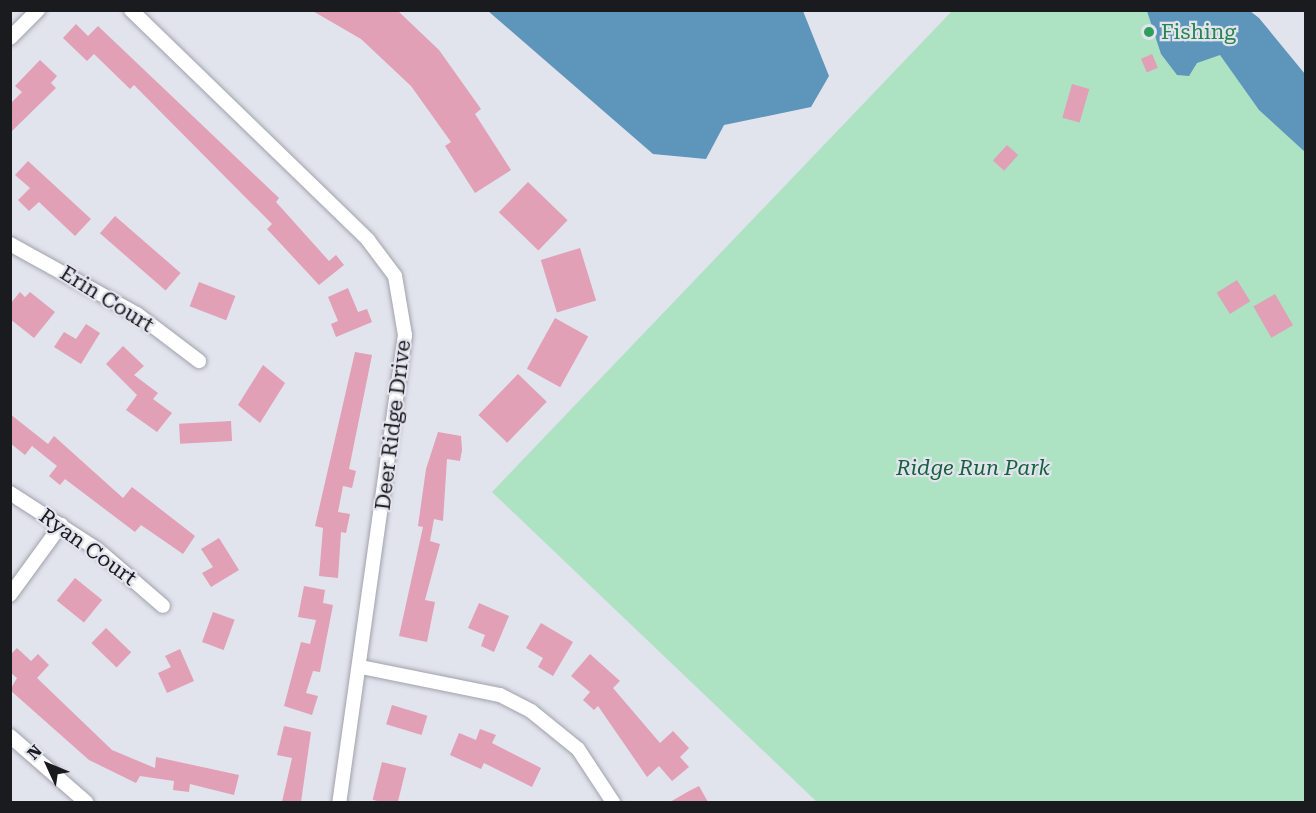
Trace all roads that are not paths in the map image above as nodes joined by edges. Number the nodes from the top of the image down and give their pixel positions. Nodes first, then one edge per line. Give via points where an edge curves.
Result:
1 (38, 10) edge
2 (131, 10) edge
3 (10, 38) edge
4 (10, 244) edge
5 (199, 361) dead end
6 (10, 493) edge
7 (61, 525) junction
8 (10, 595) edge
9 (163, 606) dead end
10 (361, 667) junction
11 (10, 736) edge
12 (86, 802) edge
13 (339, 802) edge
14 (613, 802) edge

1 - 3 street
2 - 10 street, Deer Ridge Drive via 368,240 395,276 405,335
4 - 5 street, Erin Court via 137,314
6 - 7 street, Ryan Court
7 - 8 street
7 - 9 street, Ryan Court
10 - 13 street, Deer Ridge Drive
10 - 14 street via 500,695 531,711 578,748
11 - 12 street

